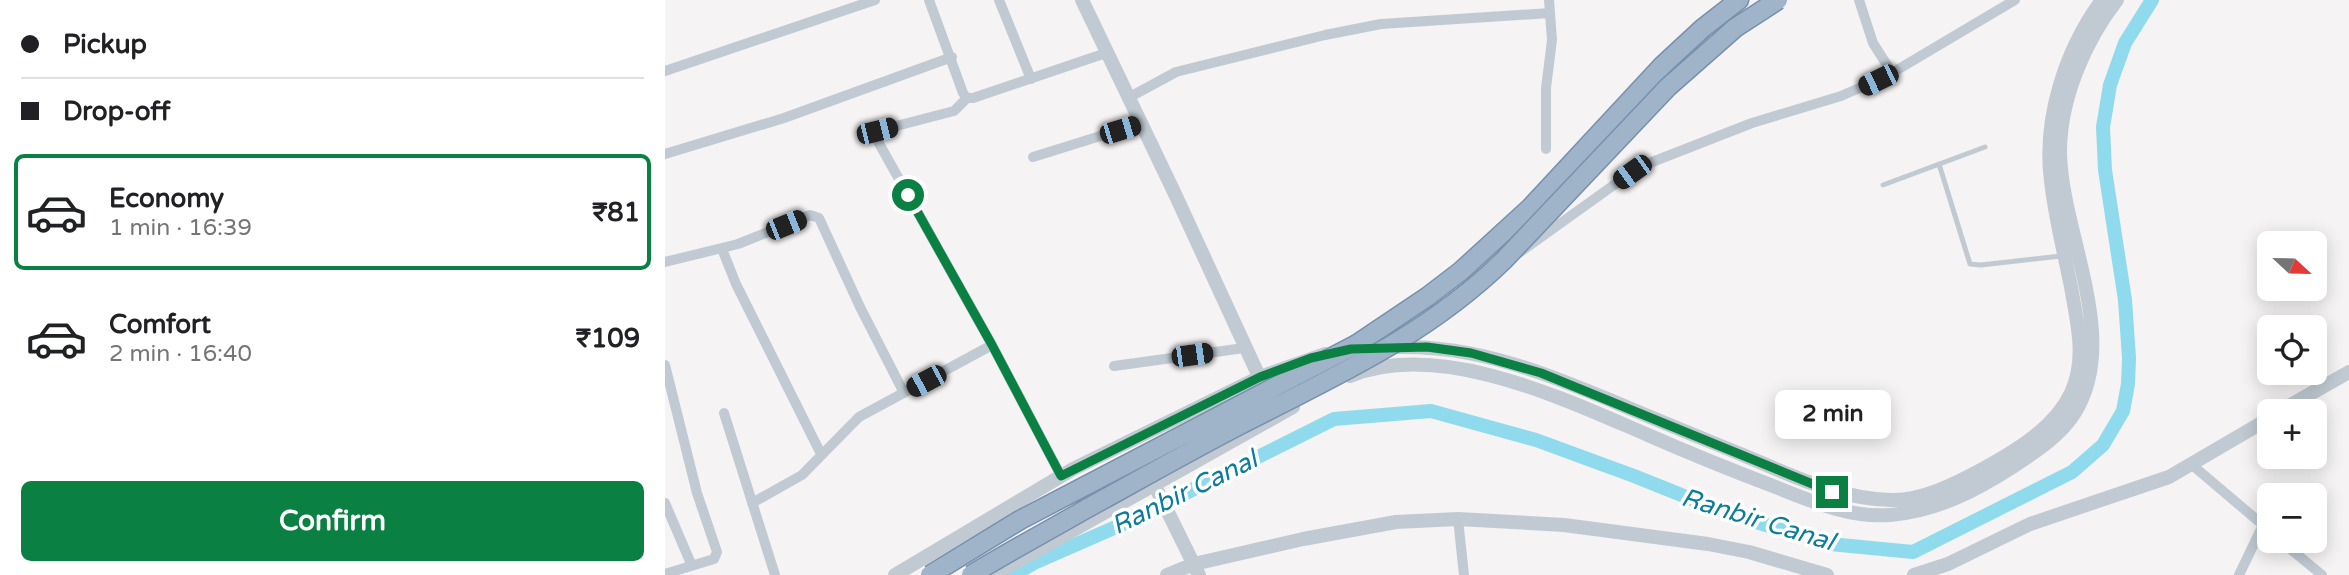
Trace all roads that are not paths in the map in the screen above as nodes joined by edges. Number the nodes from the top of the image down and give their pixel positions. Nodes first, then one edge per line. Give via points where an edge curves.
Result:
1 (875, 0) edge
2 (929, 0) edge
3 (999, 0) edge
4 (1082, 0) edge
5 (1549, 0) edge
6 (1739, 0) edge
7 (1778, 0) edge
8 (1859, 0) edge
9 (2015, 0) edge
10 (2102, 0) edge
11 (2117, 0) edge
12 (1550, 13) junction
13 (1106, 53) junction
14 (952, 57) junction
15 (665, 71) edge
16 (1892, 73) junction
17 (1031, 79) junction
18 (967, 98) junction
19 (1128, 98) junction
20 (1142, 123) junction
21 (1985, 147) dead end
22 (1546, 149) dead end
23 (665, 153) edge
24 (1033, 157) dead end
25 (1939, 164) junction
26 (1883, 185) dead end
27 (722, 249) junction
28 (2065, 255) junction
29 (665, 262) edge
30 (992, 345) junction
31 (1396, 347) junction
32 (1244, 348) junction
33 (665, 365) edge
34 (1114, 366) dead end
35 (2349, 372) edge
36 (1351, 375) junction
37 (1260, 377) junction
38 (904, 393) junction
39 (2301, 399) edge
40 (725, 413) dead end
41 (1275, 417) junction
42 (2257, 426) edge
43 (821, 454) junction
44 (2191, 464) junction
45 (1061, 476) junction
46 (1155, 487) junction
47 (665, 503) edge
48 (752, 503) junction
49 (1458, 519) junction
50 (2257, 520) edge
51 (2257, 544) edge
52 (2295, 553) edge
53 (696, 565) junction
54 (1197, 570) edge
55 (665, 574) edge
56 (1821, 574) edge
57 (707, 575) edge
58 (775, 575) edge
59 (895, 575) edge
60 (930, 575) edge
61 (971, 575) edge
62 (993, 575) edge
63 (1167, 575) edge
64 (1464, 575) edge
65 (1915, 575) edge
66 (2239, 575) edge
67 (2322, 575) edge

1 - 15 street
2 - 14 street
3 - 17 street
4 - 13 street
5 - 12 street
6 - 60 highway, bridge via 1663,65 1529,208 1427,297 1357,344 1020,520
7 - 61 highway, bridge via 1735,28 1668,87 1477,287 1431,321
8 - 16 street via 1868,32
9 - 16 street
10 - 28 street via 2084,27 2063,77 2052,129 2051,179
11 - 36 street via 2080,65 2061,131 2064,193 2093,339 2088,378 2078,407 2064,427 2016,464 1945,504 1907,513 1857,514 1819,504 1508,379 1453,367 1390,365
12 - 19 street via 1381,24 1325,35 1176,72
12 - 22 street
13 - 17 street
13 - 19 street
14 - 18 street
14 - 23 street via 784,118
16 - 31 street via 1841,96 1752,122 1632,172
17 - 18 street
18 - 30 street via 954,110 875,135
19 - 20 street
20 - 24 street
20 - 32 street
21 - 25 lane
25 - 26 lane
25 - 28 lane via 1971,264
27 - 29 street
27 - 38 street via 810,215 820,218
27 - 43 street
28 - 31 street via 2081,349 2066,402 2032,438 1979,471 1932,493 1893,500 1832,492 1531,370 1471,353
30 - 38 street
30 - 45 street
31 - 36 street
31 - 37 street via 1334,352
32 - 34 street
32 - 37 street
33 - 53 street via 697,494 717,552 714,559
35 - 39 street
36 - 41 street
37 - 41 street
37 - 45 street
38 - 43 street via 859,417
40 - 48 street
41 - 46 street
42 - 44 street
43 - 48 street via 802,475
44 - 50 street
44 - 65 street via 2169,477 2030,524
45 - 59 street
46 - 54 street
46 - 62 street
47 - 53 street
48 - 58 street
49 - 54 street via 1396,522 1303,539
49 - 56 street via 1564,525 1708,544
49 - 64 street
51 - 66 street
52 - 67 street
53 - 55 street
53 - 57 street
54 - 63 street

